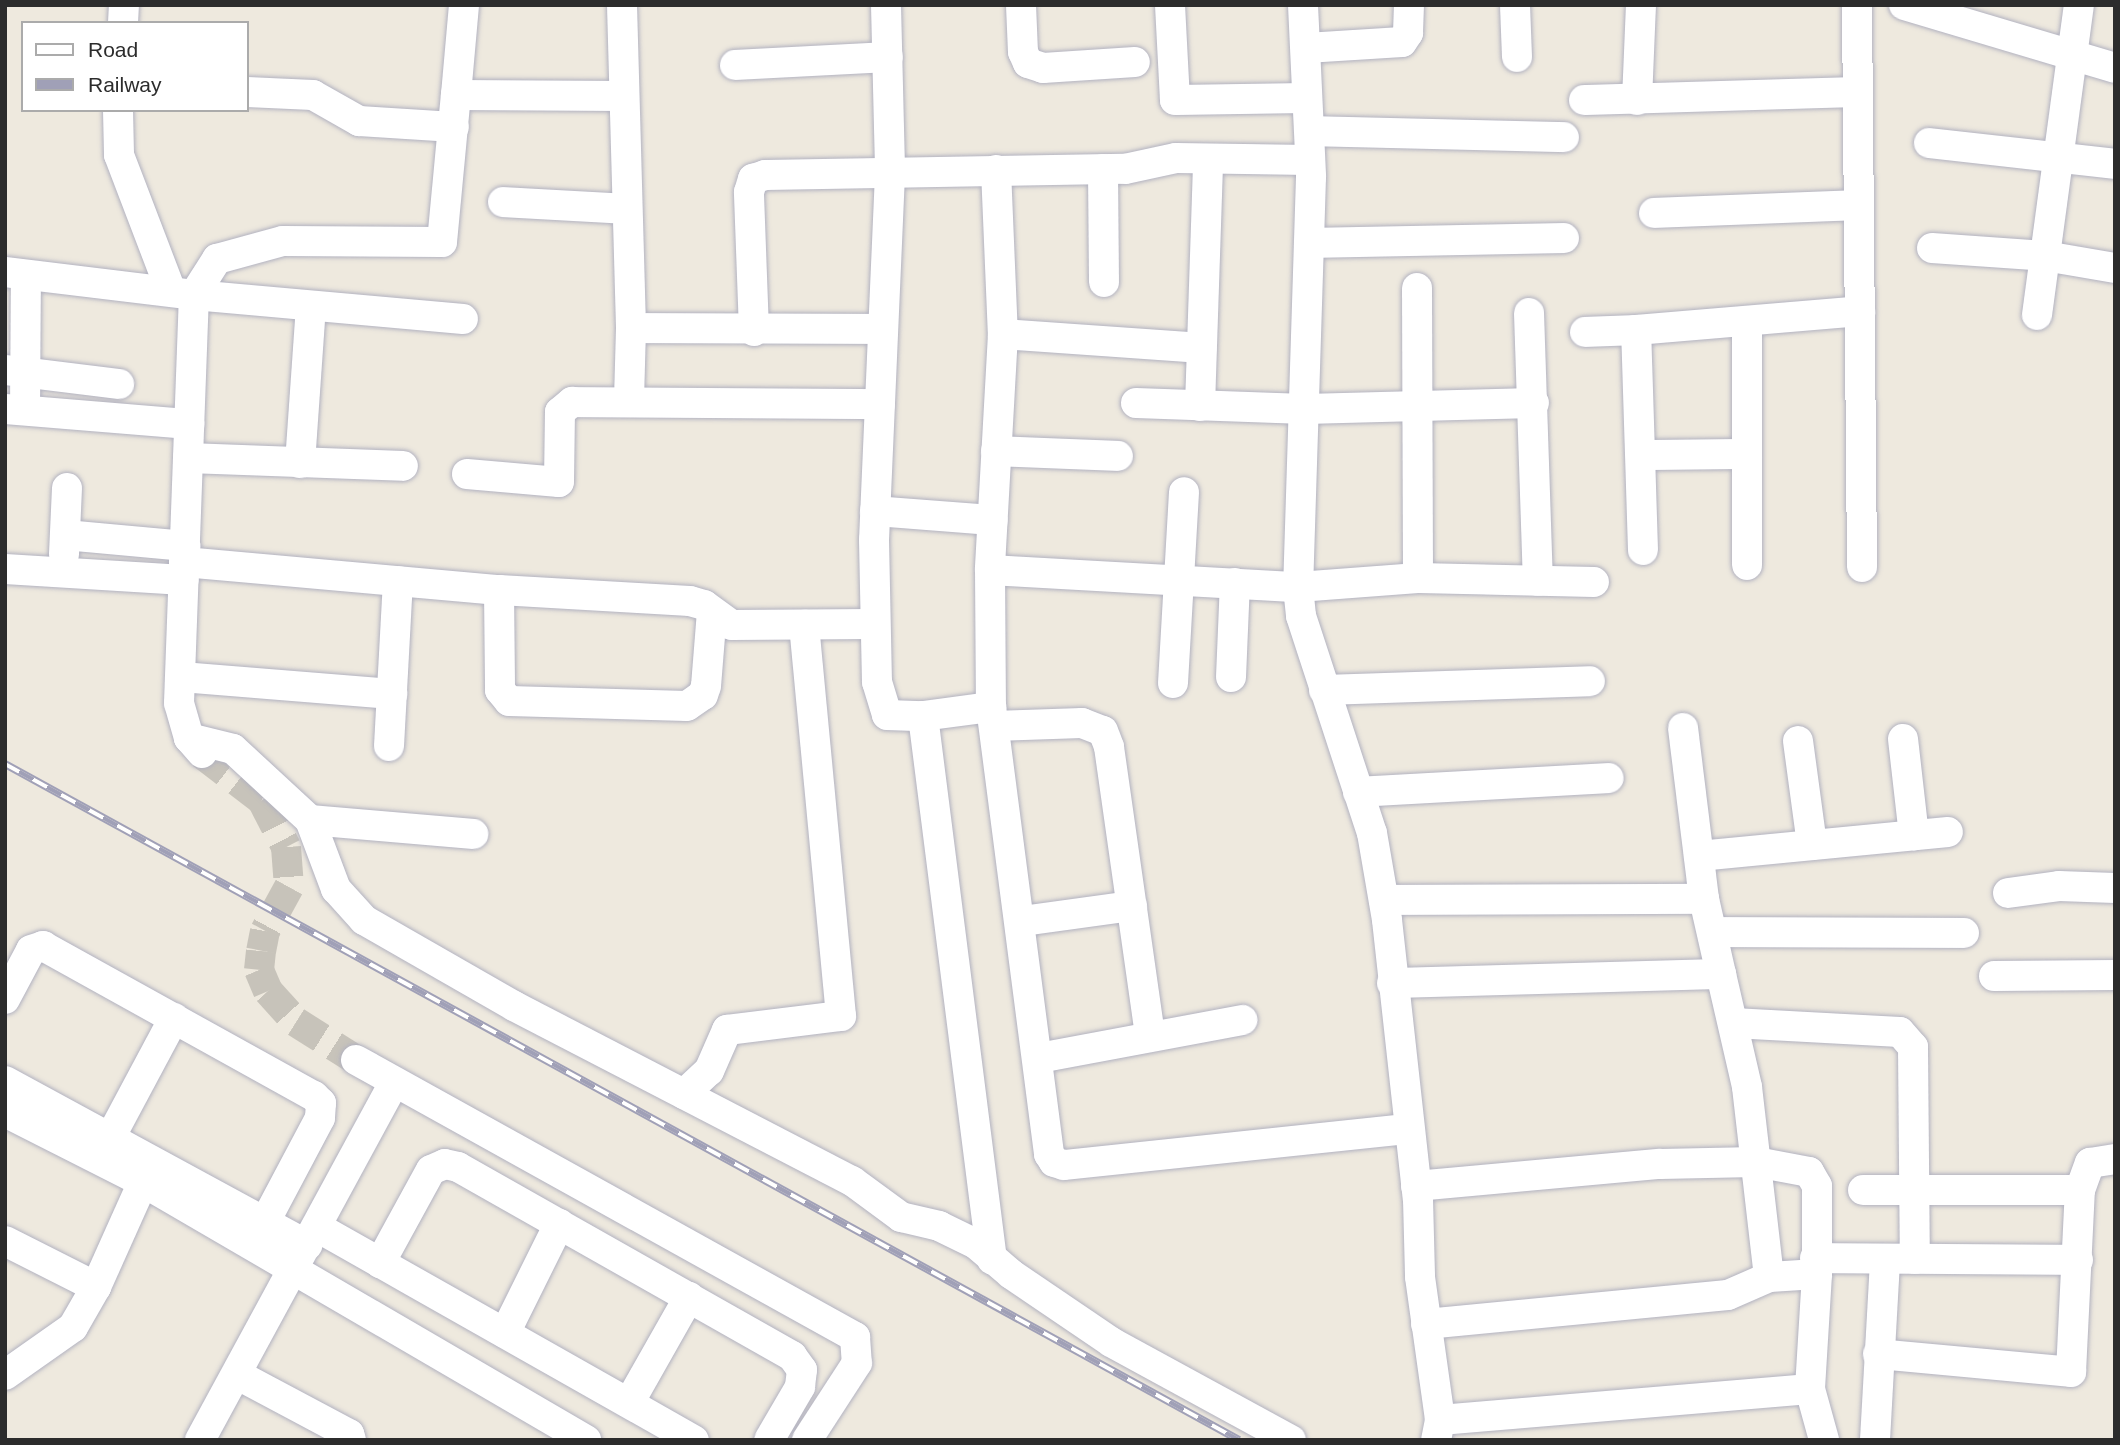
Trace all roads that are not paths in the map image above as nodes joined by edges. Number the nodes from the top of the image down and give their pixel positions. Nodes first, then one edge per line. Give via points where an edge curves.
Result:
1 (622, 5) edge
2 (886, 5) edge
3 (1021, 5) edge
4 (1170, 5) edge
5 (1303, 5) edge
6 (1409, 5) edge
7 (1515, 5) edge
8 (1641, 5) edge
9 (1857, 5) edge
10 (1904, 5) edge
11 (2079, 5) edge
12 (457, 6) edge
13 (1953, 13) edge
14 (1306, 48) junction
15 (2071, 55) junction
16 (888, 57) junction
17 (1517, 57) dead end
18 (1135, 62) dead end
19 (735, 65) dead end
20 (2115, 68) edge
21 (248, 92) edge
22 (1858, 92) junction
23 (456, 95) junction
24 (624, 96) junction
25 (1307, 98) junction
26 (1584, 100) dead end
27 (1637, 100) junction
28 (118, 112) edge
29 (454, 127) junction
30 (1564, 136) dead end
31 (1928, 143) dead end
32 (1310, 146) junction
33 (2058, 157) junction
34 (1208, 159) junction
35 (2115, 164) edge
36 (1103, 169) junction
37 (996, 170) junction
38 (890, 174) junction
39 (503, 202) dead end
40 (1858, 205) junction
41 (627, 209) junction
42 (1654, 213) dead end
43 (1564, 238) dead end
44 (1309, 243) junction
45 (1932, 248) dead end
46 (2045, 256) junction
47 (2115, 268) edge
48 (16, 273) edge
49 (1104, 282) dead end
50 (1417, 288) dead end
51 (183, 293) junction
52 (311, 306) junction
53 (1860, 311) junction
54 (1529, 313) dead end
55 (2037, 314) dead end
56 (463, 319) dead end
57 (1747, 321) junction
58 (631, 327) junction
59 (883, 329) junction
60 (1636, 330) junction
61 (754, 331) junction
62 (1585, 332) dead end
63 (1003, 334) junction
64 (1202, 348) junction
65 (15, 370) edge
66 (119, 384) dead end
67 (629, 400) junction
68 (1534, 402) junction
69 (1136, 403) dead end
70 (880, 404) junction
71 (1200, 406) junction
72 (1418, 406) junction
73 (15, 408) edge
74 (1305, 409) junction
75 (189, 424) junction
76 (996, 451) junction
77 (1747, 454) junction
78 (1643, 455) junction
79 (1118, 456) dead end
80 (188, 458) junction
81 (300, 463) junction
82 (403, 466) dead end
83 (467, 474) dead end
84 (67, 488) dead end
85 (1184, 492) dead end
86 (875, 511) junction
87 (992, 520) junction
88 (65, 536) junction
89 (1643, 550) dead end
90 (185, 563) junction
91 (1747, 565) dead end
92 (1862, 567) dead end
93 (5, 569) edge
94 (990, 570) junction
95 (63, 573) junction
96 (1418, 578) junction
97 (1181, 579) junction
98 (398, 581) junction
99 (1538, 581) junction
100 (1594, 582) dead end
101 (1235, 583) junction
102 (1298, 587) junction
103 (499, 590) junction
104 (712, 612) junction
105 (873, 624) junction
106 (804, 625) junction
107 (181, 677) junction
108 (1231, 677) dead end
109 (1590, 681) dead end
110 (1173, 683) dead end
111 (1324, 690) junction
112 (392, 694) junction
113 (923, 716) junction
114 (992, 717) junction
115 (1683, 728) dead end
116 (1903, 739) dead end
117 (1798, 741) dead end
118 (389, 746) dead end
119 (1609, 778) dead end
120 (1358, 792) junction
121 (310, 820) junction
122 (1948, 832) dead end
123 (473, 834) dead end
124 (1914, 835) junction
125 (1812, 845) junction
126 (1699, 856) junction
127 (2115, 888) edge
128 (2008, 893) dead end
129 (1704, 899) junction
130 (1384, 900) junction
131 (1132, 906) junction
132 (1022, 921) junction
133 (1713, 932) junction
134 (1964, 933) dead end
135 (1721, 974) junction
136 (2115, 975) edge
137 (1994, 976) dead end
138 (1392, 983) junction
139 (5, 999) edge
140 (174, 1018) junction
141 (1242, 1020) dead end
142 (1733, 1023) junction
143 (1150, 1036) junction
144 (1040, 1058) junction
145 (356, 1060) tunnel mouth
146 (5, 1081) edge
147 (393, 1084) junction
148 (684, 1094) junction
149 (5, 1112) edge
150 (1408, 1129) junction
151 (110, 1138) junction
152 (2115, 1159) edge
153 (1755, 1162) junction
154 (143, 1182) junction
155 (1416, 1186) junction
156 (1863, 1190) dead end
157 (1917, 1190) junction
158 (2080, 1190) junction
159 (265, 1222) junction
160 (559, 1224) junction
161 (6, 1242) edge
162 (306, 1248) junction
163 (1885, 1259) junction
164 (1915, 1259) junction
165 (992, 1260) junction
166 (2078, 1260) junction
167 (380, 1263) junction
168 (1816, 1266) junction
169 (1769, 1277) junction
170 (96, 1287) junction
171 (689, 1297) junction
172 (1426, 1325) junction
173 (505, 1333) junction
174 (1878, 1354) junction
175 (5, 1375) edge
176 (238, 1375) junction
177 (1810, 1389) junction
178 (629, 1403) junction
179 (1438, 1430) edge
180 (200, 1440) edge
181 (351, 1440) edge
182 (586, 1440) edge
183 (694, 1440) edge
184 (769, 1440) edge
185 (807, 1440) edge
186 (1292, 1440) edge
187 (1824, 1440) edge
188 (1875, 1440) edge

1 - 24 street
2 - 16 street
3 - 18 street via 1023,52 1028,63 1043,68
4 - 25 street via 1175,100
5 - 14 street
6 - 14 street via 1402,42
7 - 17 street
8 - 27 street
9 - 22 street
10 - 13 street
11 - 15 street
12 - 23 street
13 - 15 street
14 - 25 street
15 - 20 street
15 - 33 street
16 - 19 street
16 - 38 street
21 - 29 street via 313,95 359,121
22 - 27 street
22 - 40 street
23 - 24 street
23 - 29 street
24 - 41 street
25 - 32 street
26 - 27 street
28 - 51 street via 119,155
29 - 51 street via 442,242 283,241 217,259
30 - 32 street
31 - 33 street
32 - 34 street
32 - 44 street
33 - 35 street
33 - 46 street
34 - 36 street via 1176,158
34 - 64 street
36 - 37 street
36 - 49 street
37 - 38 street
37 - 63 street
38 - 59 street
38 - 61 street via 765,175 752,179
39 - 41 street
40 - 42 street
40 - 53 street
41 - 58 street
43 - 44 street
44 - 74 street
45 - 46 street
46 - 47 street
46 - 55 street
48 - 51 street
48 - 65 street
50 - 72 street
51 - 52 street
51 - 75 street
52 - 56 street
52 - 81 street
53 - 57 street
53 - 92 street
54 - 68 street
57 - 60 street
57 - 77 street
58 - 61 street
58 - 67 street
59 - 61 street
59 - 70 street
60 - 62 street
60 - 78 street
63 - 64 street
63 - 76 street
64 - 71 street
65 - 66 street
65 - 73 street
67 - 70 street
67 - 83 street via 572,402 560,412 559,482
68 - 72 street
68 - 99 street
69 - 71 street
70 - 86 street
71 - 74 street
72 - 74 street
72 - 96 street
73 - 75 street
74 - 102 street
75 - 80 street
76 - 79 street
76 - 87 street
77 - 78 street
77 - 91 street
78 - 89 street
80 - 81 street
80 - 90 street
81 - 82 street
84 - 88 street
85 - 97 street
86 - 87 street
86 - 105 street
87 - 94 street
88 - 90 street
88 - 95 street
90 - 95 street
90 - 98 street
90 - 107 street
93 - 95 street
94 - 97 street
94 - 114 street
96 - 99 street
96 - 102 street
97 - 101 street
97 - 110 street
98 - 103 street
98 - 112 street
99 - 100 street
101 - 102 street
101 - 108 street
102 - 111 street via 1301,616
103 - 104 street via 690,601
103 - 104 street via 500,690 509,701 687,706 703,695 706,686
104 - 106 street via 732,625
105 - 106 street
105 - 113 street via 877,682 887,715
106 - 148 street via 841,1016 727,1030 709,1070
107 - 112 street
107 - 121 street via 179,703 195,746 233,748
109 - 111 street
111 - 120 street
112 - 118 street
113 - 114 street
113 - 165 street
114 - 131 street via 1083,723 1102,731 1109,747
114 - 132 street
115 - 126 street
116 - 124 street
117 - 125 street
119 - 120 street
120 - 130 street via 1372,833
121 - 123 street
121 - 148 street via 336,889 364,920 514,1006
122 - 124 street
124 - 125 street
125 - 126 street
126 - 129 street
127 - 128 street via 2059,886
129 - 130 street
129 - 133 street
130 - 138 street
131 - 132 street
131 - 143 street
132 - 144 street
133 - 134 street
133 - 135 street
135 - 138 street
135 - 142 street
136 - 137 street
138 - 150 street
139 - 140 street via 31,950 43,946
140 - 151 street
140 - 159 street via 321,1103 320,1118
141 - 143 street
142 - 153 street via 1747,1087
142 - 157 street via 1900,1032 1913,1047
143 - 144 street
144 - 150 street via 1045,1142 1054,1162 1064,1165
145 - 147 street
146 - 151 street
147 - 162 street
147 - 185 street via 855,1337 857,1363
148 - 165 street via 852,1181 901,1217 939,1226 976,1244
149 - 154 street
150 - 155 street
151 - 159 street
152 - 158 street via 2090,1163
153 - 155 street via 1660,1164
153 - 168 street via 1809,1172 1816,1186
153 - 169 street
154 - 162 street
154 - 170 street
155 - 172 street
156 - 157 street
157 - 158 street
157 - 164 street
158 - 166 street
159 - 162 street
160 - 167 street via 445,1164 431,1170
160 - 171 street
160 - 173 street
161 - 170 street
162 - 167 street
162 - 176 street
162 - 182 street
163 - 164 street
163 - 168 street
163 - 174 street
164 - 166 street
165 - 186 street via 1111,1342
166 - 174 street via 2071,1372
167 - 173 street
168 - 169 street
168 - 177 street
169 - 172 street via 1728,1295
170 - 175 street via 73,1327
171 - 178 street
171 - 184 street via 792,1356 802,1370 800,1387
172 - 179 street
173 - 178 street
174 - 188 street
176 - 180 street
176 - 181 street via 349,1434
177 - 179 street
177 - 187 street
178 - 183 street

